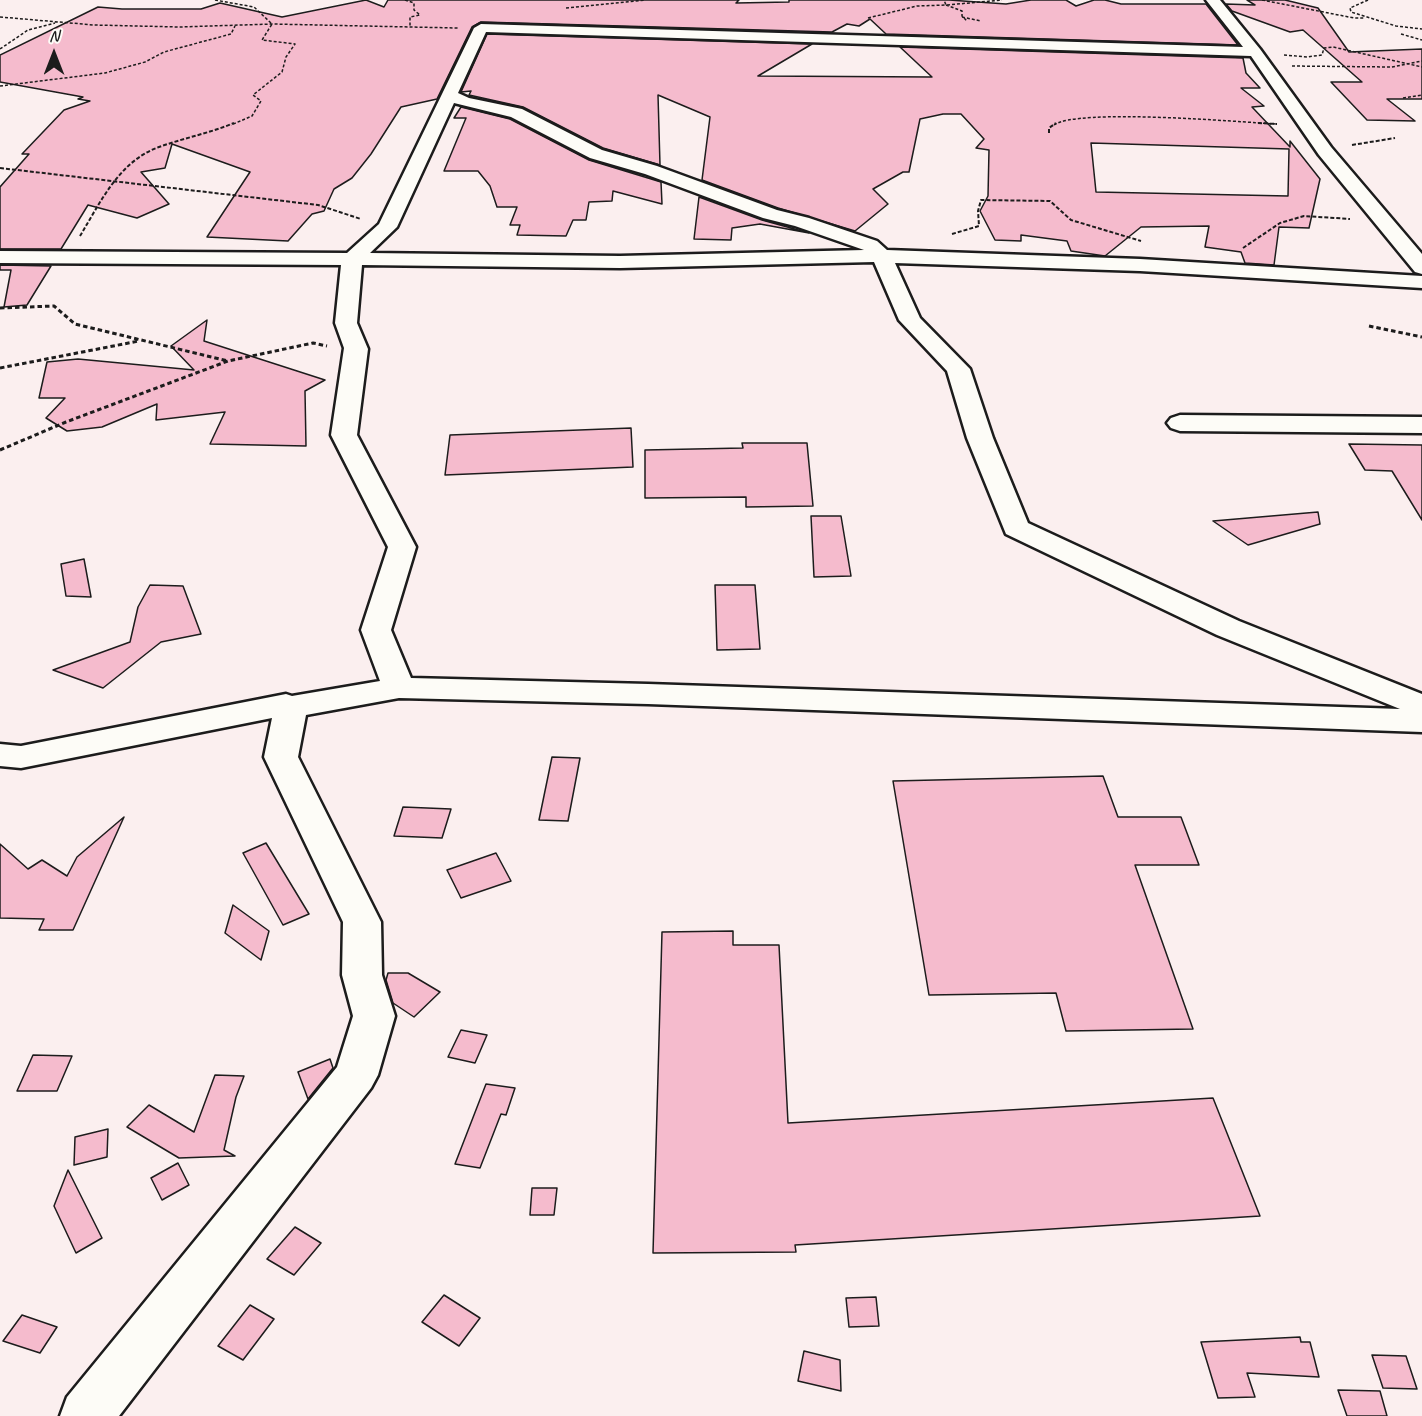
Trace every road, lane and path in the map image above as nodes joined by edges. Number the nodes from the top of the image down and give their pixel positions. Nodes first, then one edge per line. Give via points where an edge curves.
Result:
1 (215, 0) edge
2 (405, 0) edge
3 (944, 0) edge
4 (1002, 0) edge
5 (1213, 0) edge
6 (1262, 0) edge
7 (1368, 0) edge
8 (230, 1) edge
9 (946, 5) junction
10 (0, 17) edge
11 (1365, 18) junction
12 (60, 22) junction
13 (273, 24) junction
14 (236, 25) junction
15 (410, 26) junction
16 (481, 28) junction
17 (1422, 29) edge
18 (1401, 34) dead end
19 (865, 39) junction
20 (1422, 40) edge
21 (0, 49) edge
22 (1258, 57) junction
23 (1422, 61) edge
24 (1408, 63) junction
25 (1422, 67) edge
26 (0, 86) edge
27 (448, 95) junction
28 (1422, 95) edge
29 (1403, 98) dead end
30 (1305, 125) junction
31 (1049, 133) dead end
32 (1395, 138) dead end
33 (1325, 151) junction
34 (0, 168) edge
35 (113, 181) junction
36 (1386, 222) junction
37 (387, 227) junction
38 (947, 235) dead end
39 (1150, 243) dead end
40 (1235, 252) dead end
41 (880, 256) junction
42 (0, 257) edge
43 (67, 257) junction
44 (351, 259) junction
45 (1422, 268) edge
46 (1422, 282) edge
47 (0, 308) edge
48 (1370, 326) dead end
49 (1422, 337) edge
50 (143, 341) junction
51 (354, 351) junction
52 (228, 361) junction
53 (0, 368) edge
54 (1180, 423) dead end
55 (1422, 425) edge
56 (0, 450) edge
57 (399, 688) junction
58 (1422, 706) edge
59 (291, 707) junction
60 (1422, 721) edge
61 (0, 755) edge
62 (86, 1416) edge

1 - 8 path
2 - 15 path via 414,3 414,10 420,15 410,17
3 - 9 path
4 - 9 path
5 - 22 street
6 - 11 path
7 - 11 path via 1350,8
8 - 13 path via 262,10
9 - 19 path via 917,6 872,16 865,21
10 - 12 path
11 - 17 path
12 - 14 path
12 - 21 path via 28,30
13 - 14 path
13 - 15 path
13 - 35 path via 262,40 295,44 285,57 282,72 253,95 261,101 252,116 156,148
14 - 26 path via 231,34 105,73
15 - 16 path
16 - 19 street
16 - 27 street
18 - 20 path
19 - 22 street
22 - 24 path via 1293,66 1392,67
22 - 24 path via 1322,55 1324,48 1333,47
22 - 30 street
23 - 24 path
24 - 25 path
27 - 37 street
27 - 41 street via 516,112 596,153 870,245
28 - 29 path
30 - 31 path via 1093,116 1059,121 1049,128
30 - 33 street
32 - 33 path
33 - 36 street
34 - 35 path
35 - 37 path via 318,205
35 - 43 path
36 - 40 path via 1304,216 1280,224
36 - 45 street
37 - 44 street
38 - 39 path via 979,226 981,200 1050,201 1071,220
41 - 44 street via 620,262
41 - 46 street via 1140,265
41 - 58 street via 910,320 958,369 1016,528 1228,628
42 - 43 street
43 - 44 street
44 - 51 street via 346,323 357,349
47 - 50 path via 54,306 75,324
48 - 49 path
50 - 52 path
50 - 53 path
51 - 52 path via 314,343
51 - 57 street via 344,435 402,547 376,630
52 - 56 path
54 - 55 street
57 - 59 street
57 - 60 street
59 - 61 street via 21,757
59 - 62 street via 281,757 362,922 362,975 374,1016 356,1075

